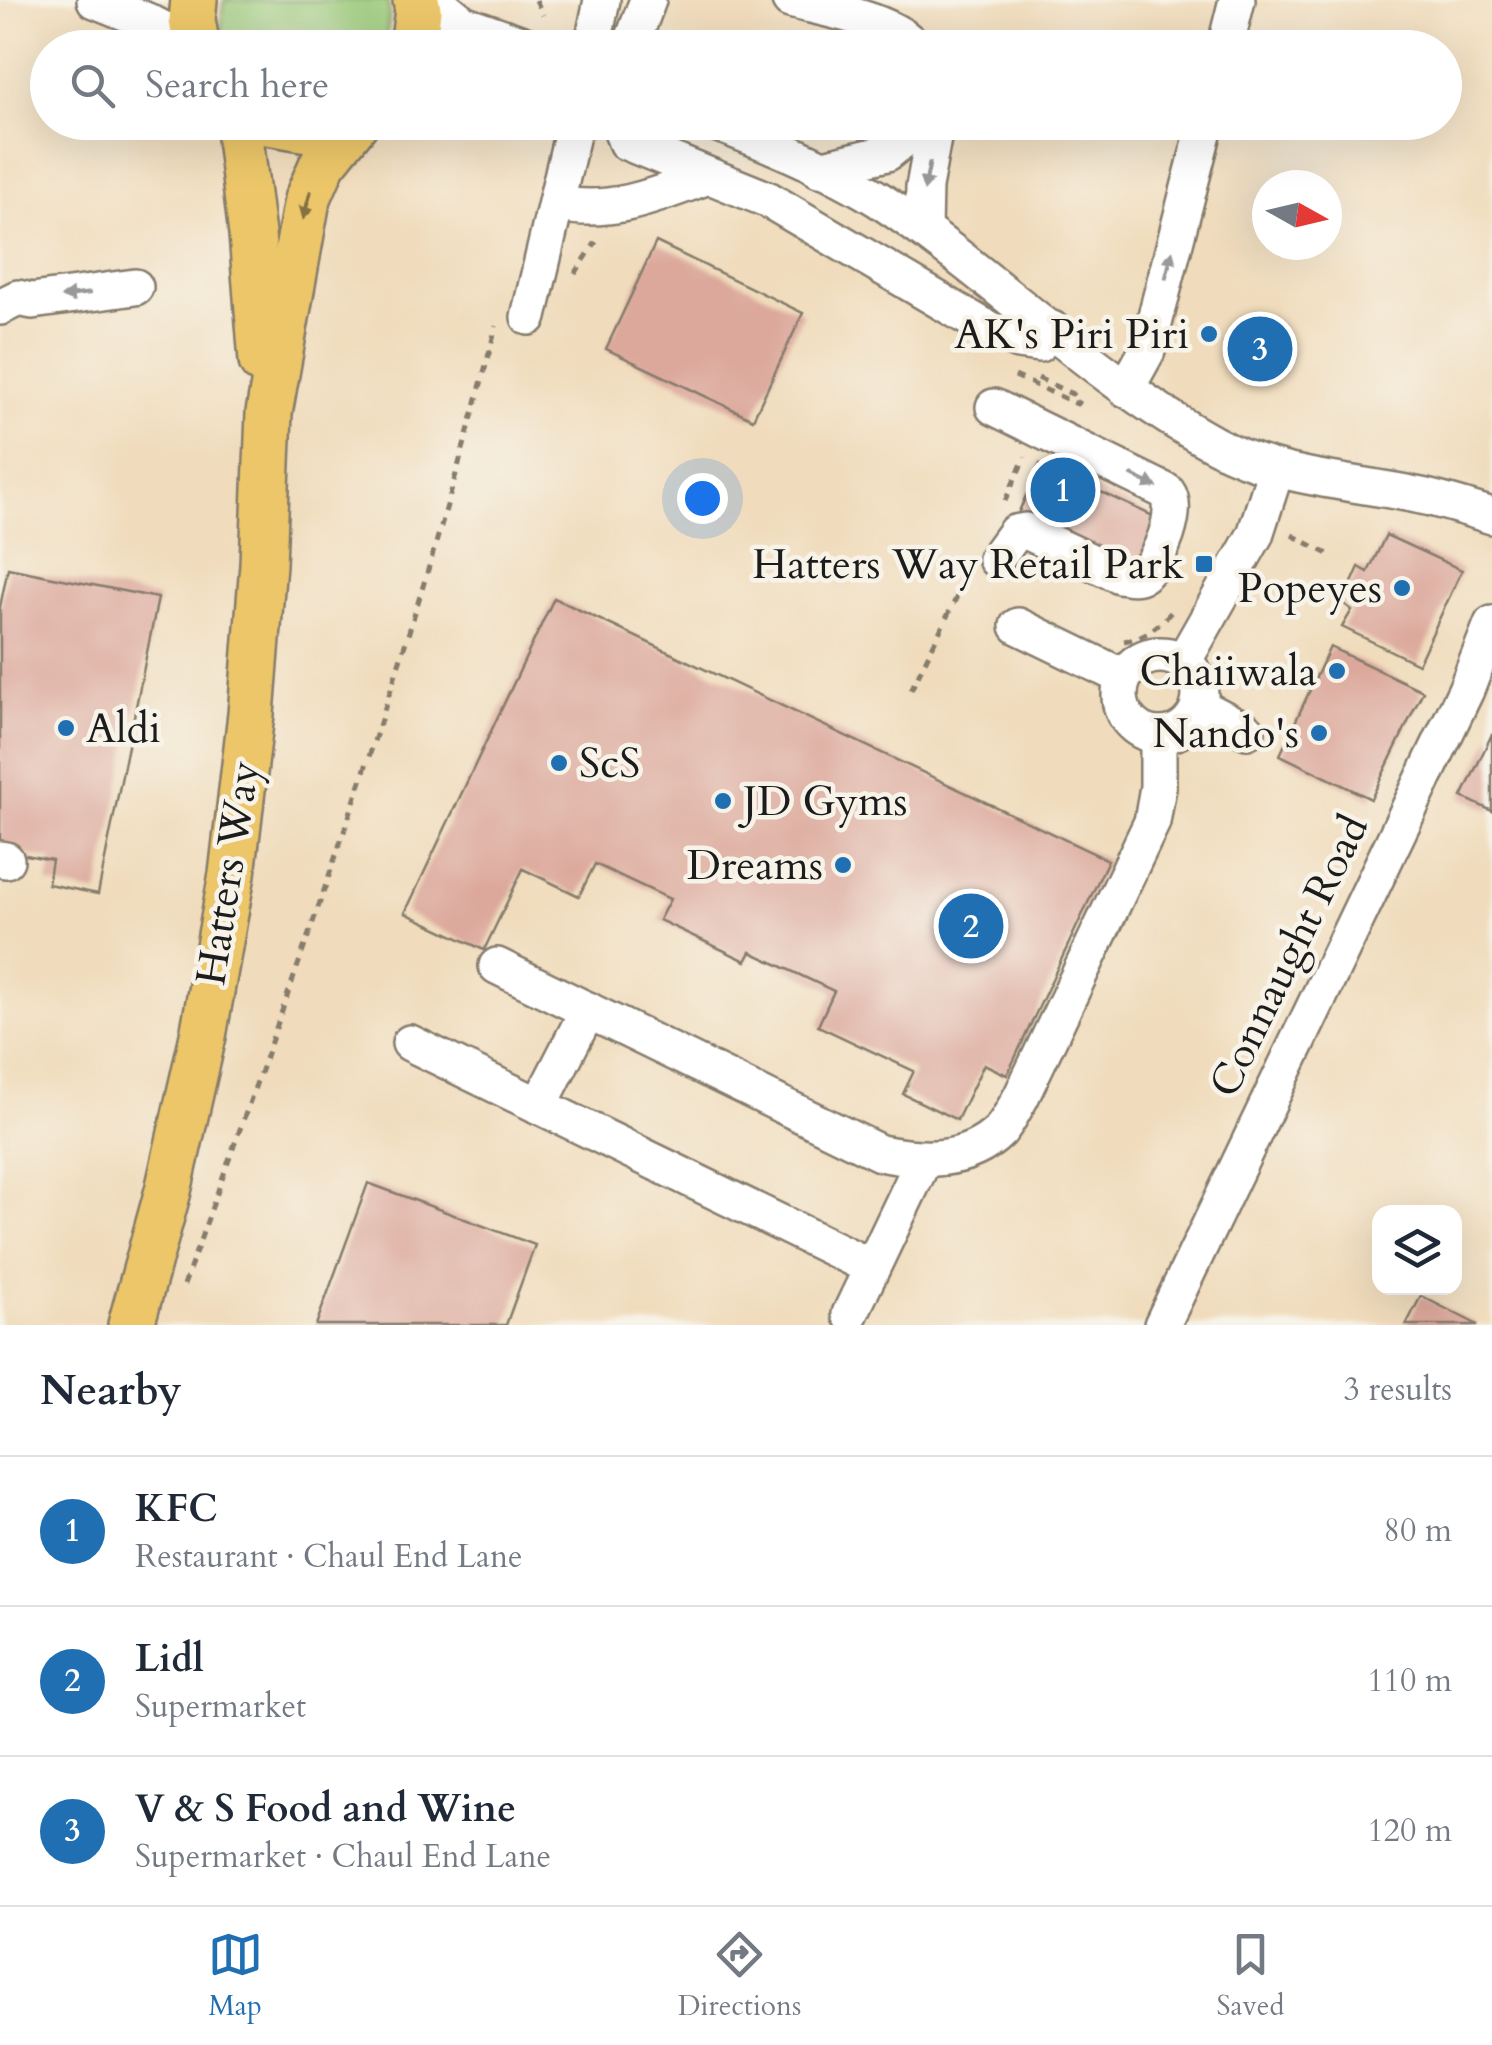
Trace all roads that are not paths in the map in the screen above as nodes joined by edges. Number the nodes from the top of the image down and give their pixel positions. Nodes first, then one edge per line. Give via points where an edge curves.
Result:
1 (96, 0) edge
2 (194, 0) edge
3 (416, 0) edge
4 (434, 0) edge
5 (602, 0) edge
6 (648, 0) edge
7 (790, 0) edge
8 (1237, 0) edge
9 (165, 30) edge
10 (194, 30) edge
11 (415, 30) edge
12 (483, 30) edge
13 (596, 30) edge
14 (637, 30) edge
15 (891, 30) edge
16 (1230, 30) edge
17 (240, 140) edge
18 (342, 140) edge
19 (572, 140) edge
20 (625, 140) edge
21 (761, 140) edge
22 (906, 140) edge
23 (933, 140) edge
24 (1201, 140) edge
25 (819, 168) junction
26 (708, 176) junction
27 (558, 204) junction
28 (924, 230) junction
29 (135, 287) dead end
30 (9, 302) edge
31 (529, 317) road end
32 (1052, 328) junction
33 (1126, 389) junction
34 (994, 407) dead end
35 (269, 413) junction
36 (1276, 470) junction
37 (1492, 516) edge
38 (996, 558) dead end
39 (1492, 624) edge
40 (1018, 626) dead end
41 (1121, 659) junction
42 (1183, 662) junction
43 (1199, 706) junction
44 (1247, 731) dead end
45 (1158, 736) junction
46 (497, 966) dead end
47 (588, 1010) junction
48 (410, 1043) dead end
49 (540, 1106) junction
50 (923, 1161) junction
51 (871, 1267) junction
52 (850, 1314) dead end
53 (131, 1325) edge
54 (1162, 1325) edge

1 - 9 street
2 - 10 main road
3 - 11 main road
4 - 12 street
5 - 13 street
6 - 14 street
7 - 15 street
8 - 16 street
17 - 35 main road, Hatters Way
18 -> 35 main road, Hatters Way via 306,200
19 - 27 street
20 - 26 street
21 - 25 street
22 - 25 street via 887,153
23 -> 28 street
33 -> 24 street via 1147,351
25 - 28 street
26 - 27 street via 634,203 585,209
26 - 32 street via 770,200 988,328 1039,344
27 - 31 street
28 - 32 street
29 -> 30 street
32 - 33 street
33 - 36 street via 1218,447
34 -> 38 street via 1167,492 1174,504 1149,569 1136,577 1026,531 1015,533
35 - 53 main road, Hatters Way via 252,714 232,874 186,1114
36 - 37 street
36 - 42 street via 1255,535
39 - 54 street, Connaught Road
40 - 41 street
41 - 42 street via 1156,654
41 - 45 street via 1124,716
42 - 43 street via 1198,681
43 - 44 street
43 - 45 street via 1184,728
45 - 50 street via 1152,822 1021,1097 1000,1130 970,1152
46 - 47 street
47 - 49 street
47 - 50 street via 880,1153
48 - 49 street
49 - 51 street
50 - 51 street
51 - 52 street

